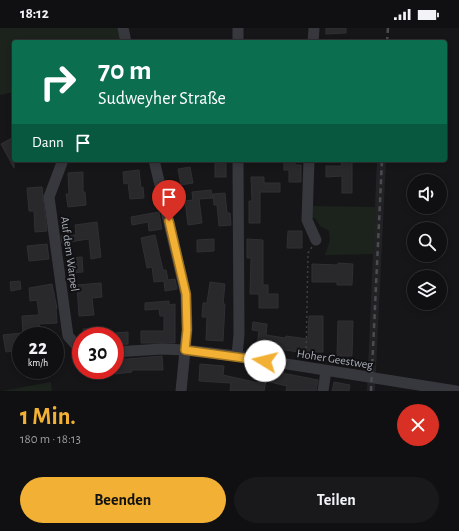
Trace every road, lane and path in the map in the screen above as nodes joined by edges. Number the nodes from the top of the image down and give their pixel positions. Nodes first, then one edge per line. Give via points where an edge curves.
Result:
1 (123, 28) edge
2 (238, 28) edge
3 (314, 28) edge
4 (126, 40) edge
5 (238, 40) edge
6 (313, 40) edge
7 (62, 162) edge
8 (154, 162) edge
9 (238, 162) edge
10 (309, 162) edge
11 (316, 240) joint
12 (72, 340) edge
13 (185, 350) junction
14 (124, 351) edge
15 (237, 356) junction
16 (306, 367) junction
17 (326, 371) junction
18 (385, 386) edge
19 (181, 391) edge
20 (323, 391) edge
21 (456, 391) edge

1 - 4 street
2 - 5 street
3 - 6 street
7 - 12 street, Auf dem Warpel via 49,197 68,336
8 - 13 street via 186,294
9 - 15 street
10 - 11 street via 307,220
11 - 16 path via 308,253
13 - 14 street
13 - 15 street, Hoher Geestweg
13 - 19 street
15 - 16 street, Hoher Geestweg
16 - 17 street, Hoher Geestweg
17 - 18 street, Hoher Geestweg
17 - 20 street
18 - 21 street, Hoher Geestweg

